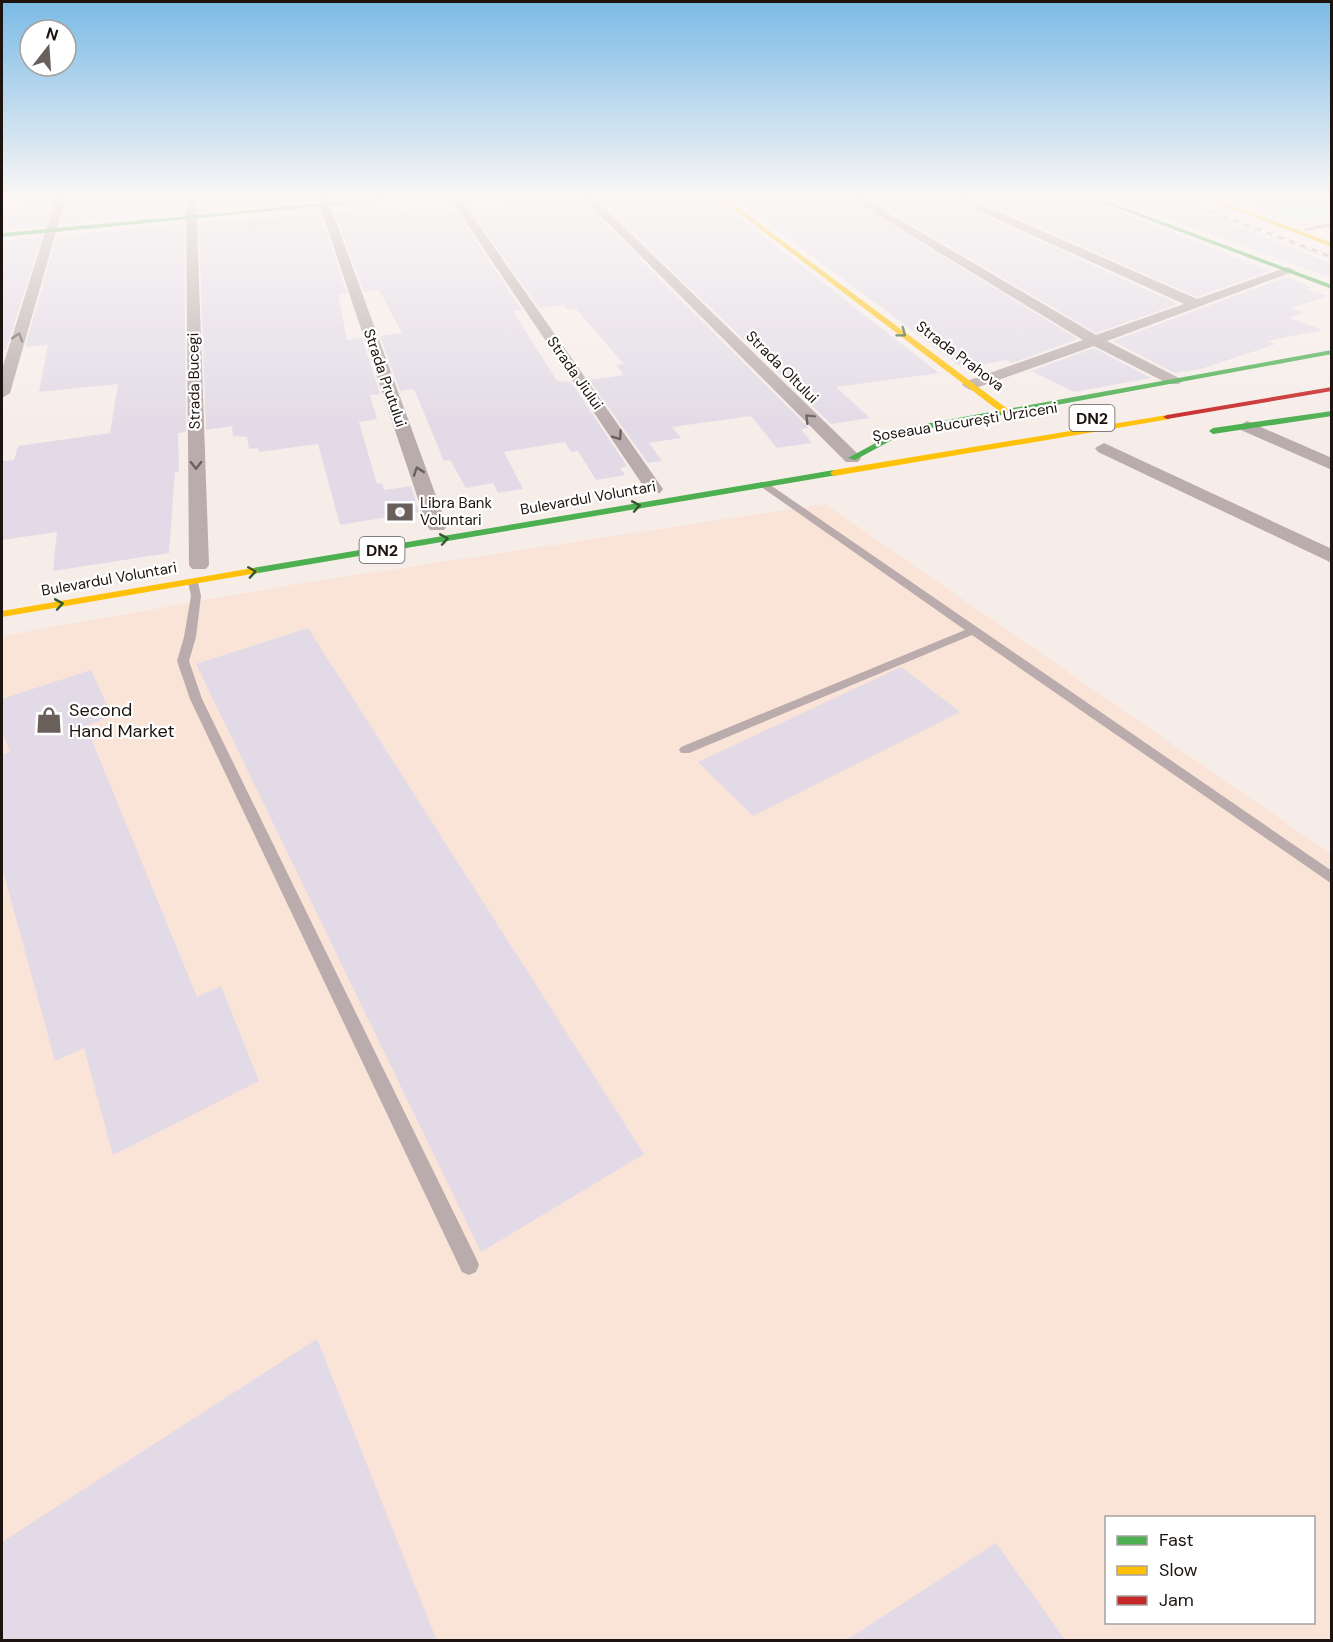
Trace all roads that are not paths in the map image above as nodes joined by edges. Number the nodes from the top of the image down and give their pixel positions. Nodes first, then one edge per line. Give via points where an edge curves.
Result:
1 (38, 274) edge
2 (191, 274) edge
3 (348, 274) edge
4 (506, 274) edge
5 (665, 274) edge
6 (822, 274) edge
7 (983, 274) edge
8 (1127, 274) edge
9 (1282, 274) edge
10 (1296, 274) edge
11 (1332, 287) edge
12 (1196, 304) junction
13 (1095, 340) junction
14 (1332, 352) edge
15 (1332, 379) edge
16 (1174, 381) junction
17 (970, 385) junction
18 (1332, 389) edge
19 (2, 393) edge
20 (1006, 412) junction
21 (1332, 413) edge
22 (1247, 426) junction
23 (1203, 433) dead end
24 (1126, 444) dead end
25 (1098, 448) joint
26 (857, 462) junction
27 (1332, 465) edge
28 (787, 480) junction
29 (763, 484) junction
30 (854, 484) dead end
31 (654, 489) junction
32 (437, 526) junction
33 (1332, 556) edge
34 (193, 566) joint
35 (193, 582) junction
36 (2, 614) edge
37 (972, 632) junction
38 (685, 750) dead end
39 (1332, 879) edge
40 (469, 1265) dead end

19 -> 1 street
2 -> 34 street, Strada Bucegi
32 -> 3 street, Strada Prutului
4 -> 31 street, Strada Jiului
26 -> 5 street, Strada Oltului
6 -> 17 main road, Strada Prahova
7 - 13 street
8 - 12 street
9 - 12 street
10 - 11 main road
12 - 13 street
13 - 16 street
13 - 17 street
14 - 16 main road
15 - 26 main road, Șoseaua București Urziceni / DN2
16 - 20 main road
17 - 20 main road, Strada Prahova
18 - 26 main road, Șoseaua București Urziceni / DN2
20 - 26 main road via 903,431 884,439
21 - 22 main road
22 - 23 main road
22 - 27 street
24 - 25 main road
25 - 33 street
26 - 28 main road, Bulevardul Voluntari / DN2
26 - 31 main road, Bulevardul Voluntari / DN2
28 - 29 main road, Bulevardul Voluntari / DN2
28 - 30 main road
35 -> 29 main road, Bulevardul Voluntari / DN2
29 - 37 lane
31 - 32 main road, Bulevardul Voluntari / DN2
32 - 34 main road, Bulevardul Voluntari / DN2
36 -> 35 main road, Bulevardul Voluntari / DN2
35 - 40 lane via 194,606 183,661 196,699
37 - 38 lane
37 - 39 lane

